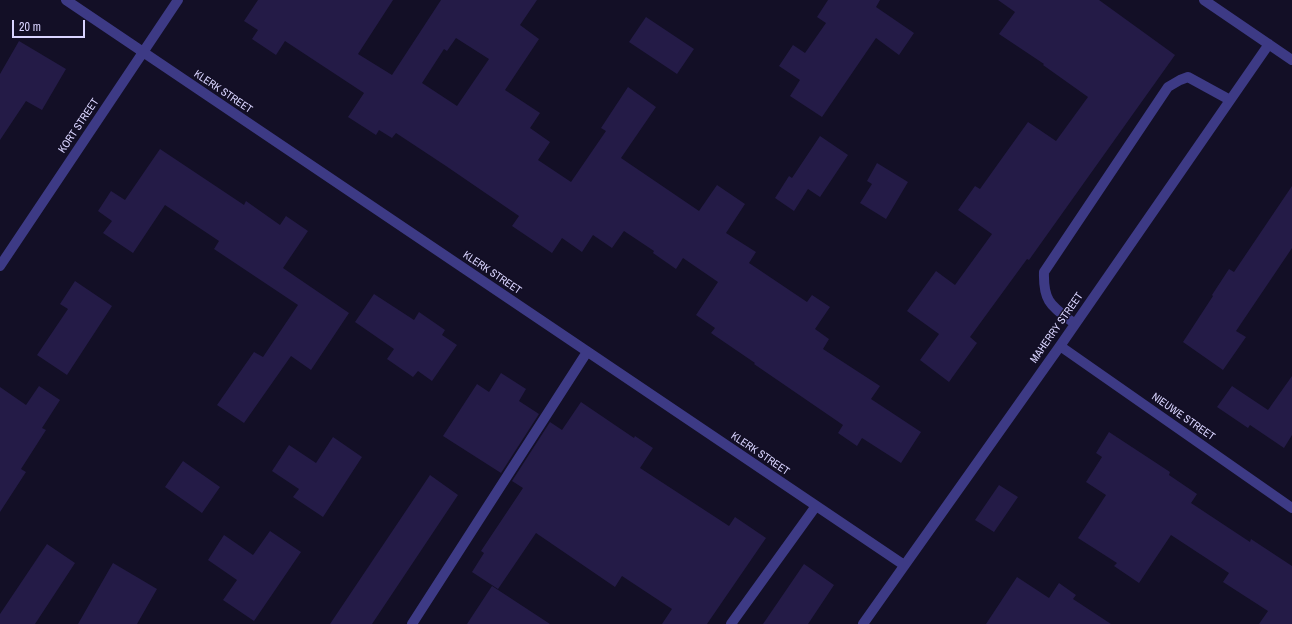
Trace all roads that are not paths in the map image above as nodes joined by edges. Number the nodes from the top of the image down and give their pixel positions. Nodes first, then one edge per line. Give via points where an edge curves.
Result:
1 (66, 0) edge
2 (178, 0) edge
3 (1204, 0) edge
4 (1269, 44) junction
5 (143, 52) junction
6 (1292, 60) edge
7 (1230, 100) junction
8 (0, 266) edge
9 (1075, 324) junction
10 (1060, 346) junction
11 (587, 352) junction
12 (816, 506) junction
13 (1292, 508) edge
14 (904, 565) junction
15 (412, 624) edge
16 (731, 624) edge
17 (864, 624) edge

1 - 5 street, KLERK STREET
2 - 5 street, KORT STREET
3 - 4 street
4 - 6 street
4 - 7 street, MAHERRY STREET
5 - 8 street, KORT STREET
5 - 11 street, KLERK STREET
7 - 9 street, MAHERRY STREET
7 - 9 street via 1188,77 1168,88 1044,272 1045,294 1054,308
9 - 10 street, MAHERRY STREET
10 - 13 street, NIEUWE STREET
10 - 14 street, MAHERRY STREET
11 - 12 street, KLERK STREET
11 - 15 street
12 - 14 street, KLERK STREET
12 - 16 street
14 - 17 street, MAHERRY STREET

